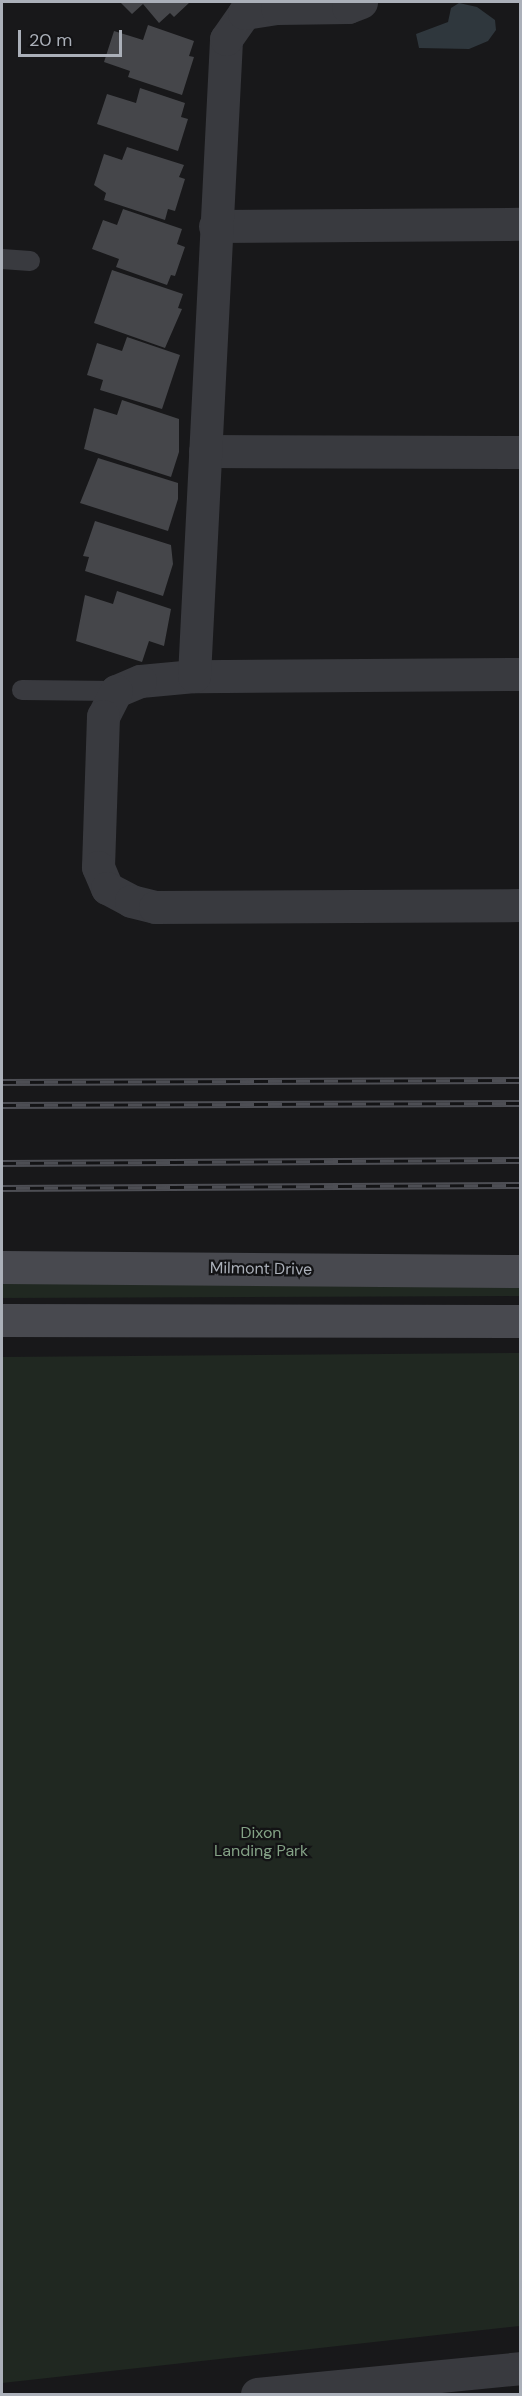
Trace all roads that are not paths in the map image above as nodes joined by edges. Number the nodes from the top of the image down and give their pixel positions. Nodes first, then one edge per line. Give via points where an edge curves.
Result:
1 (361, 2) edge
2 (520, 224) edge
3 (215, 226) junction
4 (2, 259) edge
5 (30, 261) dead end
6 (205, 451) junction
7 (520, 452) edge
8 (520, 674) edge
9 (194, 676) junction
10 (22, 690) dead end
11 (116, 691) junction
12 (520, 905) edge
13 (2, 1267) edge
14 (520, 1271) edge
15 (2, 1320) edge
16 (520, 1321) edge
17 (520, 2368) edge
18 (310, 2391) edge
19 (257, 2394) edge

1 - 3 street via 348,7 277,8 244,13 226,39
2 - 3 street
3 - 6 street
4 - 5 lane
6 - 7 street
6 - 9 street
8 - 9 street
9 - 11 street via 140,681
10 - 11 lane
11 - 12 street via 103,716 98,867 107,888 131,901 155,907
13 - 14 street, Milmont Drive
15 - 16 street
17 - 18 street
18 - 19 street

